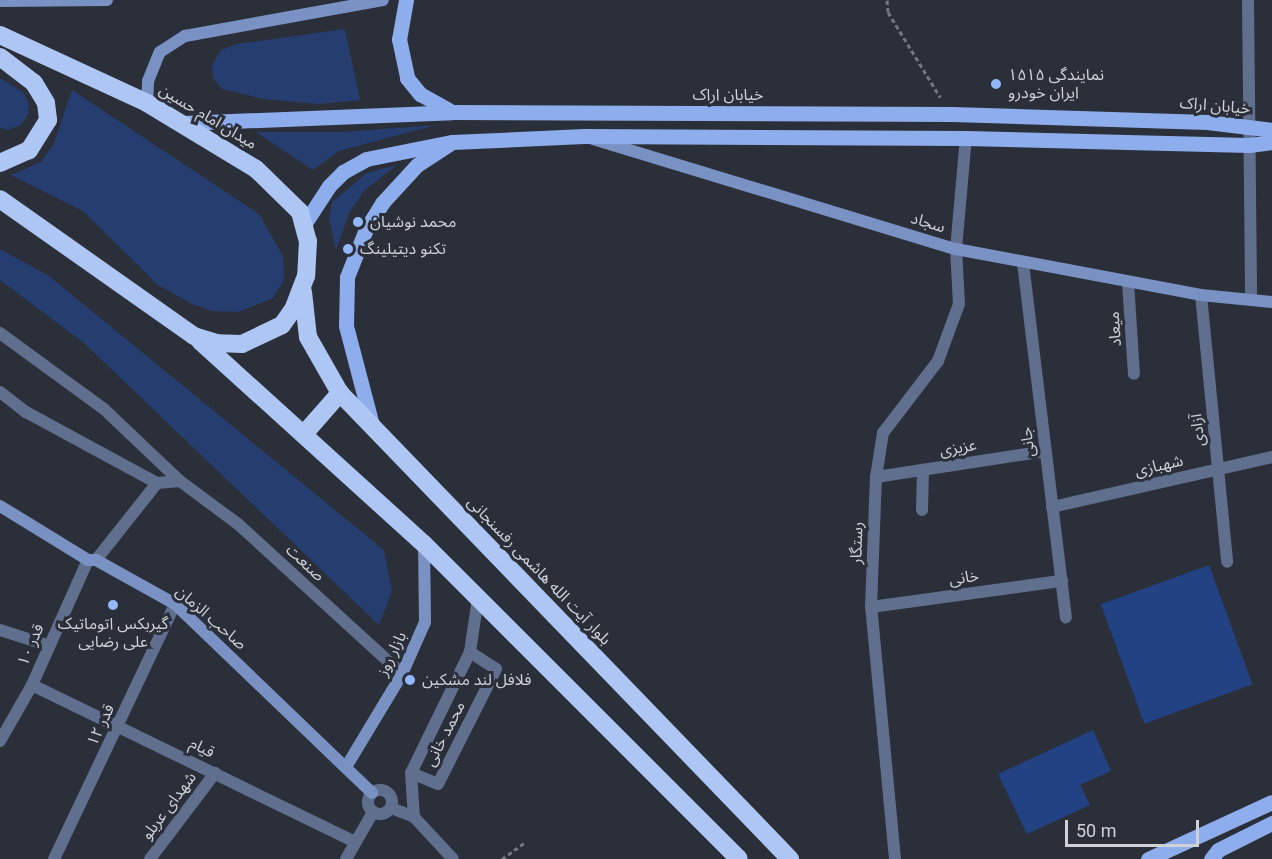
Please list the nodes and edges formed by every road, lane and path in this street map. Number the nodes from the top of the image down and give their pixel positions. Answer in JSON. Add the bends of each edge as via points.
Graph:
{"nodes":[{"id":1,"x":107,"y":0,"type":"edge"},
{"id":2,"x":382,"y":0,"type":"edge"},
{"id":3,"x":406,"y":0,"type":"edge"},
{"id":4,"x":887,"y":0,"type":"edge"},
{"id":5,"x":1248,"y":0,"type":"edge"},
{"id":6,"x":0,"y":1,"type":"edge"},
{"id":7,"x":0,"y":35,"type":"edge"},
{"id":8,"x":0,"y":57,"type":"edge"},
{"id":9,"x":147,"y":103,"type":"junction"},
{"id":10,"x":452,"y":112,"type":"junction"},
{"id":11,"x":952,"y":114,"type":"junction"},
{"id":12,"x":183,"y":123,"type":"junction"},
{"id":13,"x":1248,"y":126,"type":"junction"},
{"id":14,"x":1272,"y":130,"type":"edge"},
{"id":15,"x":584,"y":136,"type":"junction"},
{"id":16,"x":966,"y":138,"type":"junction"},
{"id":17,"x":452,"y":142,"type":"junction"},
{"id":18,"x":1272,"y":142,"type":"edge"},
{"id":19,"x":1249,"y":145,"type":"junction"},
{"id":20,"x":0,"y":163,"type":"edge"},
{"id":21,"x":0,"y":200,"type":"edge"},
{"id":22,"x":0,"y":207,"type":"edge"},
{"id":23,"x":26,"y":218,"type":"junction"},
{"id":24,"x":305,"y":223,"type":"junction"},
{"id":25,"x":956,"y":249,"type":"junction"},
{"id":26,"x":1023,"y":263,"type":"junction"},
{"id":27,"x":1128,"y":282,"type":"junction"},
{"id":28,"x":303,"y":287,"type":"junction"},
{"id":29,"x":1201,"y":295,"type":"junction"},
{"id":30,"x":1251,"y":300,"type":"junction"},
{"id":31,"x":1272,"y":302,"type":"edge"},
{"id":32,"x":0,"y":333,"type":"edge"},
{"id":33,"x":194,"y":336,"type":"junction"},
{"id":34,"x":1134,"y":374,"type":"dead end"},
{"id":35,"x":0,"y":392,"type":"edge"},
{"id":36,"x":340,"y":393,"type":"junction"},
{"id":37,"x":372,"y":425,"type":"junction"},
{"id":38,"x":304,"y":434,"type":"junction"},
{"id":39,"x":1045,"y":451,"type":"junction"},
{"id":40,"x":1272,"y":457,"type":"edge"},
{"id":41,"x":1218,"y":469,"type":"junction"},
{"id":42,"x":923,"y":470,"type":"junction"},
{"id":43,"x":876,"y":477,"type":"junction"},
{"id":44,"x":180,"y":481,"type":"junction"},
{"id":45,"x":157,"y":483,"type":"junction"},
{"id":46,"x":0,"y":506,"type":"edge"},
{"id":47,"x":1052,"y":507,"type":"junction"},
{"id":48,"x":922,"y":510,"type":"dead end"},
{"id":49,"x":424,"y":544,"type":"junction"},
{"id":50,"x":92,"y":560,"type":"junction"},
{"id":51,"x":1227,"y":562,"type":"dead end"},
{"id":52,"x":1062,"y":582,"type":"junction"},
{"id":53,"x":478,"y":598,"type":"junction"},
{"id":54,"x":175,"y":604,"type":"junction"},
{"id":55,"x":871,"y":607,"type":"junction"},
{"id":56,"x":1066,"y":617,"type":"dead end"},
{"id":57,"x":0,"y":630,"type":"edge"},
{"id":58,"x":47,"y":645,"type":"junction"},
{"id":59,"x":470,"y":652,"type":"junction"},
{"id":60,"x":402,"y":674,"type":"junction"},
{"id":61,"x":32,"y":685,"type":"junction"},
{"id":62,"x":120,"y":726,"type":"junction"},
{"id":63,"x":0,"y":741,"type":"edge"},
{"id":64,"x":346,"y":767,"type":"junction"},
{"id":65,"x":215,"y":773,"type":"junction"},
{"id":66,"x":411,"y":773,"type":"junction"},
{"id":67,"x":372,"y":793,"type":"junction"},
{"id":68,"x":1272,"y":802,"type":"edge"},
{"id":69,"x":392,"y":808,"type":"junction"},
{"id":70,"x":373,"y":812,"type":"junction"},
{"id":71,"x":414,"y":817,"type":"junction"},
{"id":72,"x":1272,"y":823,"type":"edge"},
{"id":73,"x":355,"y":842,"type":"junction"},
{"id":74,"x":525,"y":842,"type":"dead end"},
{"id":75,"x":1217,"y":856,"type":"edge"},
{"id":76,"x":792,"y":857,"type":"edge"},
{"id":77,"x":54,"y":859,"type":"edge"},
{"id":78,"x":150,"y":859,"type":"edge"},
{"id":79,"x":346,"y":859,"type":"edge"},
{"id":80,"x":453,"y":859,"type":"edge"},
{"id":81,"x":502,"y":859,"type":"edge"},
{"id":82,"x":739,"y":859,"type":"edge"},
{"id":83,"x":895,"y":859,"type":"edge"},
{"id":84,"x":1148,"y":859,"type":"edge"}],
"edges":[{"from":1,"to":6,"type":"street"},
{"from":2,"to":9,"type":"street","via":[[185,36],[160,52],[148,81]]},
{"from":3,"to":10,"type":"main road","via":[[399,39],[407,78],[420,94]]},
{"from":4,"to":11,"type":"path","via":[[888,12],[917,64]]},
{"from":5,"to":13,"type":"street"},
{"from":7,"to":9,"type":"highway","name":"میدان امام حسین"},
{"from":8,"to":20,"type":"highway","via":[[34,83],[46,104],[48,120],[29,150]]},
{"from":9,"to":12,"type":"highway","name":"میدان امام حسین"},
{"from":10,"to":11,"type":"main road","name":"خیابان اراک"},
{"from":10,"to":12,"type":"main road","name":"خیابان اراک"},
{"from":11,"to":13,"type":"main road","name":"خیابان اراک"},
{"from":12,"to":24,"type":"highway","name":"میدان امام حسین","via":[[256,169],[294,203]]},
{"from":13,"to":14,"type":"main road","name":"خیابان اراک"},
{"from":13,"to":19,"type":"street"},
{"from":15,"to":16,"type":"main road"},
{"from":15,"to":17,"type":"main road"},
{"from":15,"to":25,"type":"street","name":"سجاد"},
{"from":16,"to":19,"type":"main road"},
{"from":16,"to":25,"type":"street","name":"رستگار"},
{"from":17,"to":24,"type":"main road","via":[[366,159],[343,172],[329,186]]},
{"from":17,"to":37,"type":"main road","via":[[417,165],[382,203],[366,229],[347,277],[346,326]]},
{"from":18,"to":19,"type":"main road"},
{"from":19,"to":30,"type":"street"},
{"from":21,"to":23,"type":"highway","name":"میدان امام حسین"},
{"from":22,"to":23,"type":"street"},
{"from":23,"to":33,"type":"highway","name":"میدان امام حسین"},
{"from":24,"to":28,"type":"highway","name":"میدان امام حسین","via":[[308,263]]},
{"from":25,"to":26,"type":"street","name":"سجاد"},
{"from":25,"to":43,"type":"street","name":"رستگار","via":[[959,304],[938,361],[883,433]]},
{"from":26,"to":27,"type":"street","name":"سجاد"},
{"from":26,"to":39,"type":"street","name":"جانی"},
{"from":27,"to":29,"type":"street","name":"سجاد"},
{"from":27,"to":34,"type":"street","name":"میعاد"},
{"from":28,"to":33,"type":"highway","name":"میدان امام حسین","via":[[289,317],[266,335],[230,344]]},
{"from":28,"to":36,"type":"highway","name":"بلوار آیت الله هاشمی رفسنجانی","via":[[308,337]]},
{"from":29,"to":30,"type":"street","name":"سجاد"},
{"from":29,"to":41,"type":"street","name":"آزادی"},
{"from":30,"to":31,"type":"street","name":"سجاد"},
{"from":32,"to":44,"type":"street","name":"صنعت","via":[[104,409]]},
{"from":33,"to":38,"type":"highway"},
{"from":35,"to":45,"type":"street","via":[[26,412]]},
{"from":36,"to":37,"type":"highway","name":"بلوار آیت الله هاشمی رفسنجانی"},
{"from":36,"to":38,"type":"highway"},
{"from":37,"to":76,"type":"highway","name":"بلوار آیت الله هاشمی رفسنجانی"},
{"from":38,"to":49,"type":"highway"},
{"from":39,"to":42,"type":"street","name":"عزیزی"},
{"from":39,"to":47,"type":"street","name":"جانی"},
{"from":40,"to":41,"type":"street","name":"شهبازی"},
{"from":41,"to":47,"type":"street","name":"شهبازی"},
{"from":41,"to":51,"type":"street","name":"آزادی"},
{"from":42,"to":43,"type":"street","name":"عزیزی"},
{"from":42,"to":48,"type":"street"},
{"from":43,"to":55,"type":"street","name":"رستگار"},
{"from":44,"to":45,"type":"street"},
{"from":44,"to":60,"type":"street","name":"صنعت","via":[[238,524]]},
{"from":45,"to":50,"type":"street","name":"قدر ۱۰"},
{"from":46,"to":50,"type":"street","name":"صاحب الزمان"},
{"from":47,"to":52,"type":"street","name":"جانی"},
{"from":49,"to":53,"type":"highway"},
{"from":49,"to":60,"type":"street","name":"بازار روز","via":[[425,622]]},
{"from":50,"to":54,"type":"street","name":"صاحب الزمان"},
{"from":50,"to":58,"type":"street","name":"قدر ۱۰"},
{"from":52,"to":55,"type":"street","name":"خانی"},
{"from":52,"to":56,"type":"street","name":"جانی"},
{"from":53,"to":59,"type":"street","name":"محمد خانی"},
{"from":53,"to":82,"type":"highway"},
{"from":54,"to":62,"type":"street","name":"قدر ۱۲"},
{"from":54,"to":64,"type":"street","name":"صاحب الزمان"},
{"from":55,"to":83,"type":"street","name":"رستگار"},
{"from":57,"to":58,"type":"street"},
{"from":58,"to":61,"type":"street","name":"قدر ۱۰"},
{"from":59,"to":66,"type":"street","name":"محمد خانی"},
{"from":59,"to":66,"type":"street","name":"محمد خانی","via":[[496,669],[438,784]]},
{"from":60,"to":64,"type":"street","name":"بازار روز"},
{"from":61,"to":62,"type":"street","name":"قیام"},
{"from":61,"to":63,"type":"street","name":"قدر ۱۰"},
{"from":62,"to":65,"type":"street","name":"قیام"},
{"from":62,"to":77,"type":"street","name":"قدر ۱۲"},
{"from":64,"to":67,"type":"street","name":"صاحب الزمان"},
{"from":65,"to":73,"type":"street","name":"قیام"},
{"from":65,"to":78,"type":"street","name":"شهدای عربلو"},
{"from":66,"to":71,"type":"street","name":"محمد خانی"},
{"from":67,"to":69,"type":"street","via":[[384,791]]},
{"from":67,"to":70,"type":"street","via":[[369,806]]},
{"from":68,"to":84,"type":"main road"},
{"from":69,"to":70,"type":"street","via":[[381,814]]},
{"from":69,"to":71,"type":"street"},
{"from":70,"to":73,"type":"street"},
{"from":71,"to":80,"type":"street"},
{"from":72,"to":75,"type":"main road"},
{"from":73,"to":79,"type":"street"},
{"from":74,"to":81,"type":"path"}]}
